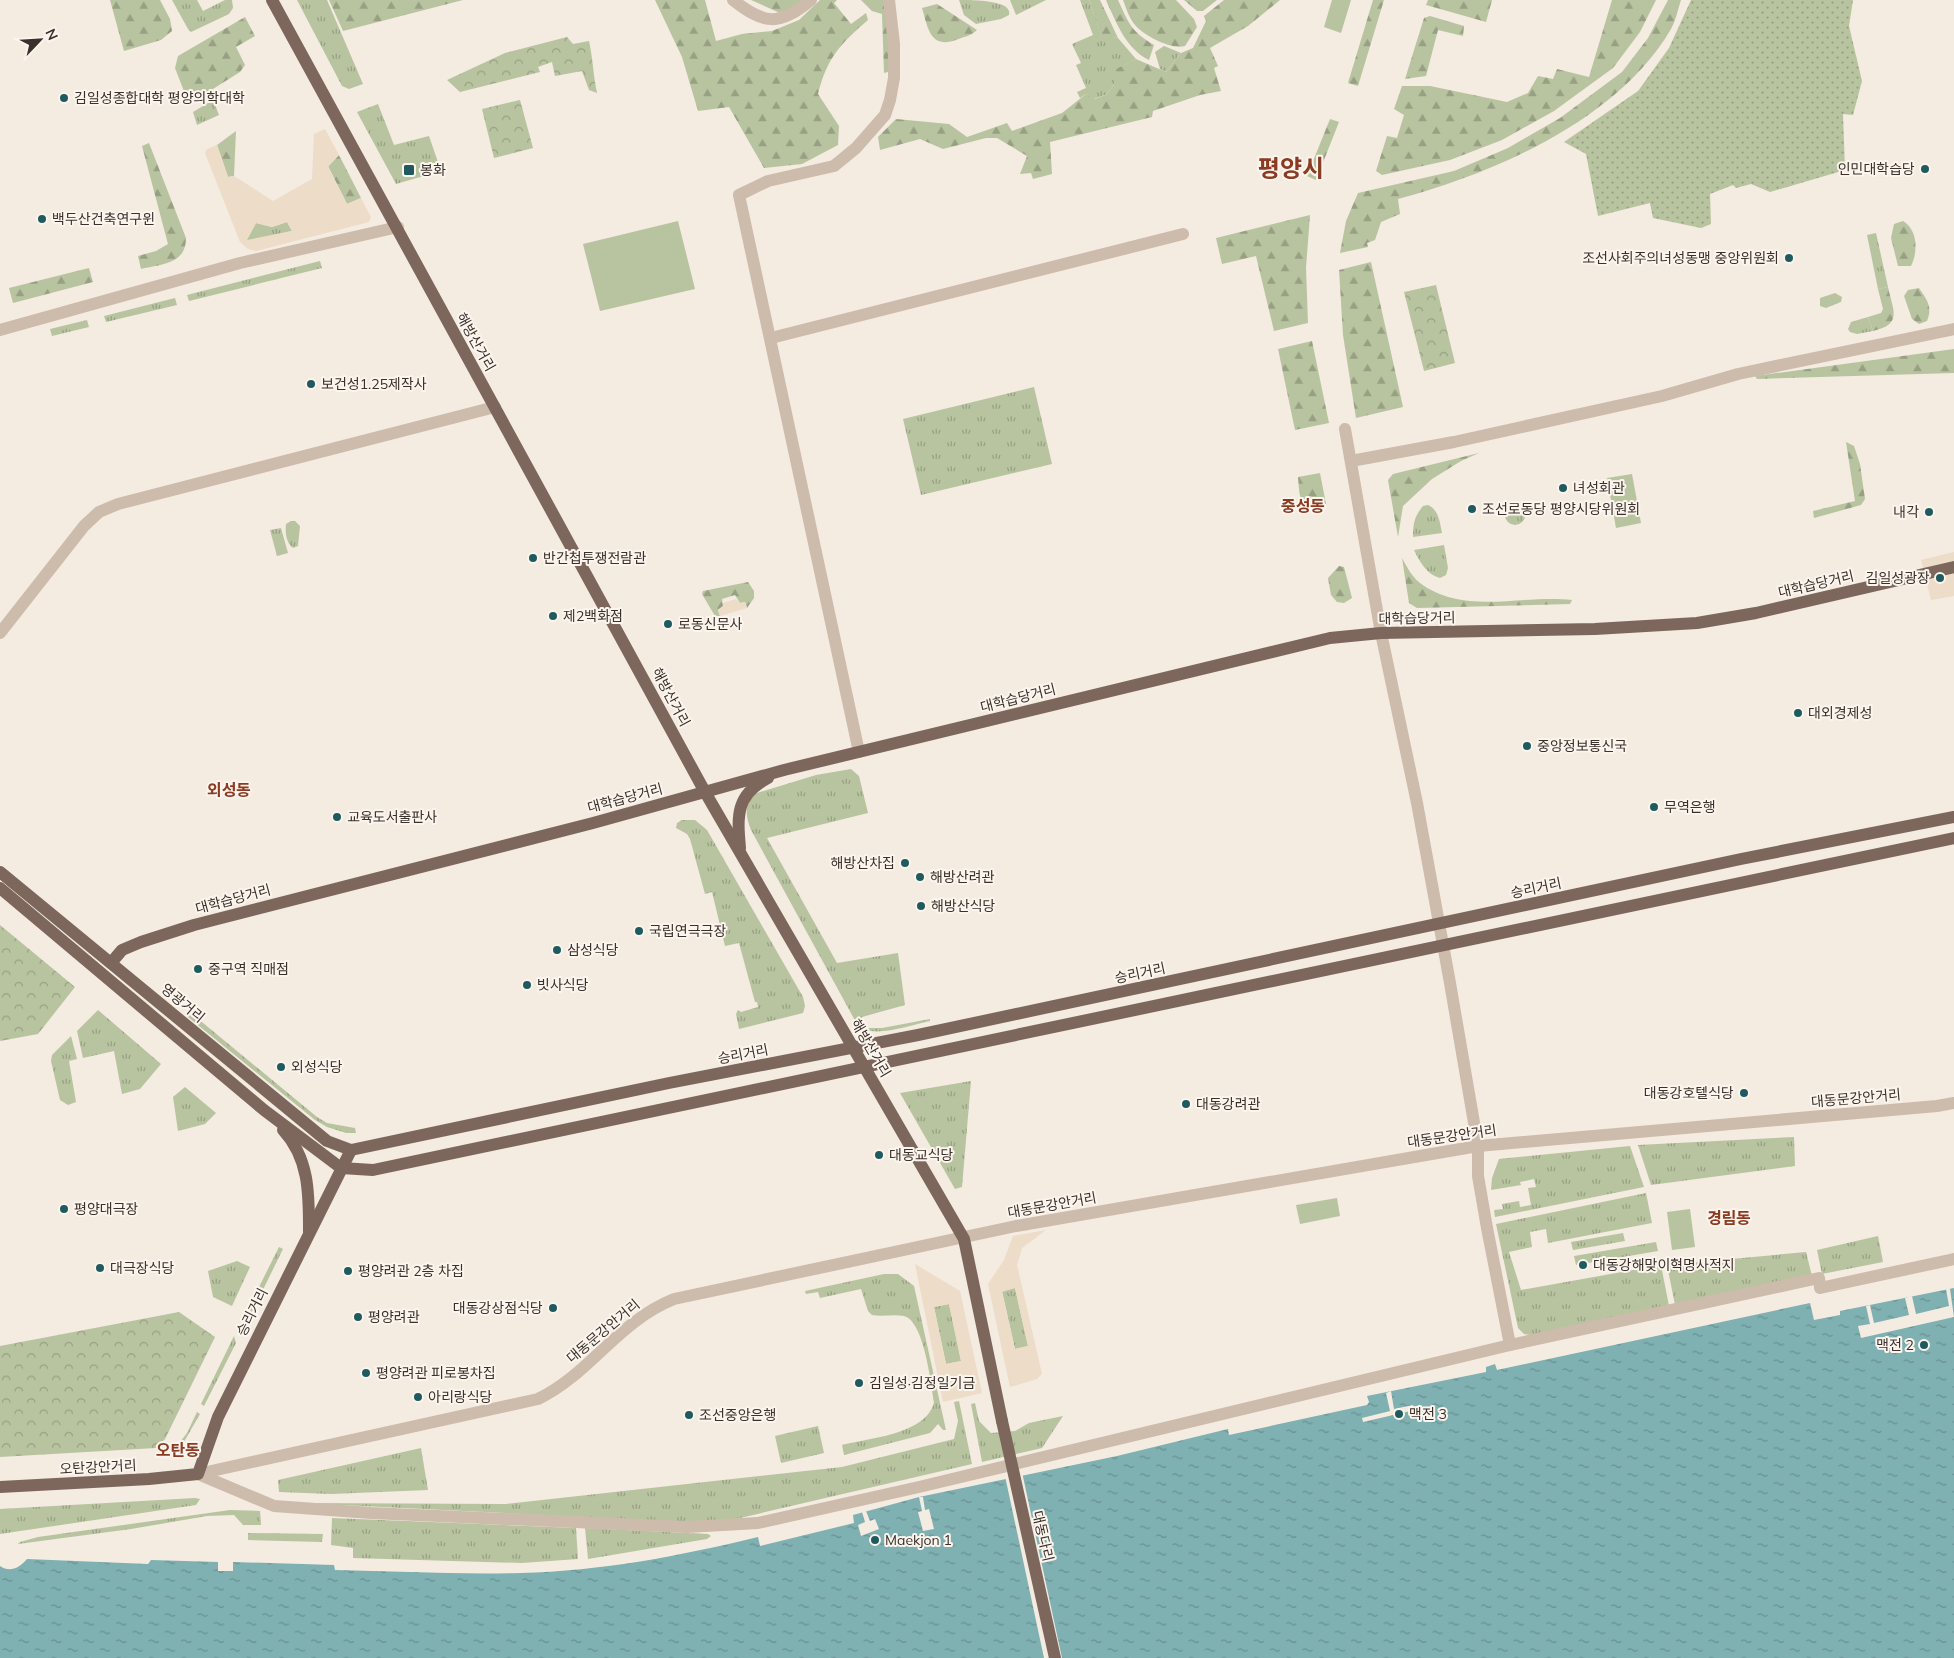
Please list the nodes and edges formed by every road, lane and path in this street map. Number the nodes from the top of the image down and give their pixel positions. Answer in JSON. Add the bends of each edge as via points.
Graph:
{"nodes":[{"id":1,"x":272,"y":0,"type":"edge"},
{"id":2,"x":733,"y":0,"type":"edge"},
{"id":3,"x":811,"y":0,"type":"edge"},
{"id":4,"x":889,"y":0,"type":"edge"},
{"id":5,"x":398,"y":228,"type":"junction"},
{"id":6,"x":1184,"y":234,"type":"dead end"},
{"id":7,"x":1954,"y":329,"type":"edge"},
{"id":8,"x":0,"y":330,"type":"edge"},
{"id":9,"x":770,"y":338,"type":"junction"},
{"id":10,"x":495,"y":408,"type":"junction"},
{"id":11,"x":1345,"y":429,"type":"dead end"},
{"id":12,"x":1351,"y":461,"type":"junction"},
{"id":13,"x":1954,"y":567,"type":"edge"},
{"id":14,"x":0,"y":633,"type":"edge"},
{"id":15,"x":1381,"y":633,"type":"junction"},
{"id":16,"x":859,"y":752,"type":"junction"},
{"id":17,"x":784,"y":770,"type":"junction"},
{"id":18,"x":705,"y":792,"type":"junction"},
{"id":19,"x":1954,"y":817,"type":"edge"},
{"id":20,"x":1954,"y":838,"type":"edge"},
{"id":21,"x":741,"y":853,"type":"junction"},
{"id":22,"x":0,"y":872,"type":"edge"},
{"id":23,"x":0,"y":888,"type":"edge"},
{"id":24,"x":1439,"y":925,"type":"junction"},
{"id":25,"x":1443,"y":946,"type":"junction"},
{"id":26,"x":111,"y":963,"type":"junction"},
{"id":27,"x":853,"y":1048,"type":"junction"},
{"id":28,"x":864,"y":1067,"type":"junction"},
{"id":29,"x":1954,"y":1103,"type":"edge"},
{"id":30,"x":264,"y":1110,"type":"junction"},
{"id":31,"x":1478,"y":1146,"type":"junction"},
{"id":32,"x":351,"y":1150,"type":"junction"},
{"id":33,"x":341,"y":1168,"type":"junction"},
{"id":34,"x":308,"y":1238,"type":"junction"},
{"id":35,"x":964,"y":1239,"type":"junction"},
{"id":36,"x":1954,"y":1259,"type":"edge"},
{"id":37,"x":1510,"y":1345,"type":"junction"},
{"id":38,"x":1002,"y":1421,"type":"joint"},
{"id":39,"x":198,"y":1474,"type":"junction"},
{"id":40,"x":0,"y":1487,"type":"edge"},
{"id":41,"x":1054,"y":1658,"type":"edge"}],
"edges":[{"from":1,"to":5,"type":"main road","name":"해방산거리"},
{"from":2,"to":3,"type":"street","via":[[761,18],[774,20],[792,14]]},
{"from":4,"to":9,"type":"street","via":[[894,78],[885,114],[850,154],[834,166],[768,181],[739,196]]},
{"from":5,"to":8,"type":"street","via":[[240,264]]},
{"from":5,"to":10,"type":"main road","name":"해방산거리"},
{"from":6,"to":9,"type":"street"},
{"from":7,"to":12,"type":"street","via":[[1738,374],[1662,396],[1473,438]]},
{"from":9,"to":16,"type":"street"},
{"from":10,"to":14,"type":"street","via":[[118,504],[99,512],[84,526]]},
{"from":10,"to":18,"type":"main road","name":"해방산거리"},
{"from":11,"to":12,"type":"street"},
{"from":12,"to":15,"type":"street"},
{"from":13,"to":15,"type":"main road","name":"대학습당거리","via":[[1756,613],[1697,623]]},
{"from":15,"to":16,"type":"main road","name":"대학습당거리","via":[[1330,638]]},
{"from":15,"to":24,"type":"street"},
{"from":16,"to":17,"type":"main road","name":"대학습당거리"},
{"from":17,"to":18,"type":"main road","name":"대학습당거리"},
{"from":17,"to":21,"type":"main road","via":[[744,796],[737,820]]},
{"from":18,"to":21,"type":"main road","name":"해방산거리"},
{"from":18,"to":26,"type":"main road","name":"대학습당거리","via":[[194,925],[128,947]]},
{"from":19,"to":24,"type":"main road","name":"승리거리","via":[[1732,861]]},
{"from":20,"to":25,"type":"main road"},
{"from":21,"to":27,"type":"main road","name":"해방산거리"},
{"from":22,"to":26,"type":"main road","name":"영광거리"},
{"from":23,"to":30,"type":"main road","name":"영광거리"},
{"from":24,"to":25,"type":"street"},
{"from":24,"to":27,"type":"main road","name":"승리거리"},
{"from":25,"to":28,"type":"main road"},
{"from":25,"to":31,"type":"street"},
{"from":26,"to":32,"type":"main road","name":"영광거리","via":[[327,1142]]},
{"from":27,"to":28,"type":"main road","name":"해방산거리"},
{"from":27,"to":32,"type":"main road","name":"승리거리"},
{"from":28,"to":33,"type":"main road","via":[[401,1165],[373,1170]]},
{"from":28,"to":35,"type":"main road","name":"해방산거리"},
{"from":29,"to":31,"type":"street","name":"대동문강안거리"},
{"from":30,"to":33,"type":"main road","name":"영광거리"},
{"from":30,"to":34,"type":"main road","via":[[289,1136],[306,1170]]},
{"from":31,"to":35,"type":"street","name":"대동문강안거리","via":[[1016,1226]]},
{"from":31,"to":37,"type":"street","via":[[1478,1176]]},
{"from":32,"to":33,"type":"main road","name":"승리거리"},
{"from":33,"to":34,"type":"main road","name":"승리거리"},
{"from":34,"to":39,"type":"main road","name":"승리거리","via":[[218,1417]]},
{"from":35,"to":38,"type":"main road","name":"해방산거리"},
{"from":35,"to":39,"type":"street","name":"대동문강안거리","via":[[674,1299],[635,1320],[559,1388],[538,1399]]},
{"from":36,"to":37,"type":"street","via":[[1820,1288],[1819,1278]]},
{"from":37,"to":39,"type":"street","via":[[758,1523],[687,1527],[274,1506]]},
{"from":38,"to":41,"type":"main road","name":"대동다리","bridge":true},
{"from":39,"to":40,"type":"main road","name":"오탄강안거리","via":[[148,1480]]}]}
